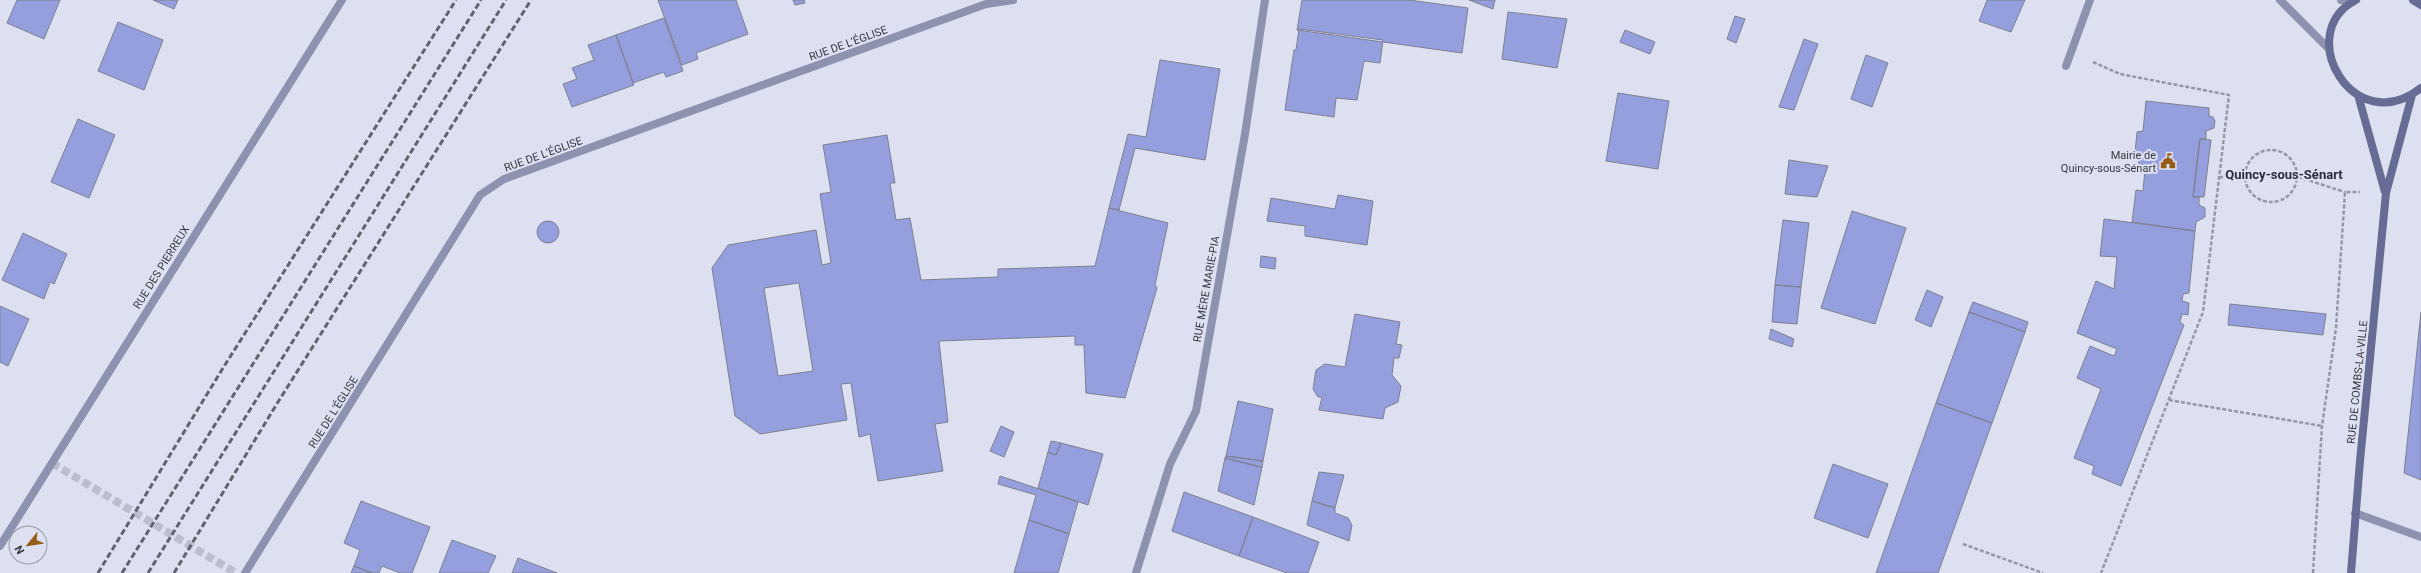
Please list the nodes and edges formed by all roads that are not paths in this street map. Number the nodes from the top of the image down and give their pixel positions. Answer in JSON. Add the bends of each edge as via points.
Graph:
{"nodes":[{"id":1,"x":342,"y":0,"type":"edge"},
{"id":2,"x":1013,"y":0,"type":"edge"},
{"id":3,"x":1265,"y":0,"type":"edge"},
{"id":4,"x":2090,"y":0,"type":"edge"},
{"id":5,"x":2280,"y":0,"type":"edge"},
{"id":6,"x":2341,"y":0,"type":"edge"},
{"id":7,"x":2413,"y":0,"type":"edge"},
{"id":8,"x":2354,"y":1,"type":"edge"},
{"id":9,"x":2421,"y":5,"type":"edge"},
{"id":10,"x":2329,"y":49,"type":"junction"},
{"id":11,"x":2066,"y":66,"type":"dead end"},
{"id":12,"x":2421,"y":88,"type":"edge"},
{"id":13,"x":2358,"y":95,"type":"junction"},
{"id":14,"x":2412,"y":95,"type":"junction"},
{"id":15,"x":2386,"y":193,"type":"junction"},
{"id":16,"x":2355,"y":513,"type":"junction"},
{"id":17,"x":2421,"y":537,"type":"edge"},
{"id":18,"x":0,"y":546,"type":"edge"},
{"id":19,"x":245,"y":573,"type":"edge"},
{"id":20,"x":1136,"y":573,"type":"edge"},
{"id":21,"x":2352,"y":573,"type":"edge"}],
"edges":[{"from":1,"to":18,"type":"street","name":"RUE DES PIERREUX"},
{"from":2,"to":19,"type":"street","name":"RUE DE L'ÉGLISE","via":[[986,4],[504,179],[480,195]]},
{"from":3,"to":20,"type":"street","name":"RUE MÈRE MARIE-PIA","via":[[1245,134],[1196,411],[1170,464]]},
{"from":4,"to":11,"type":"street"},
{"from":5,"to":10,"type":"street"},
{"from":6,"to":8,"type":"street"},
{"from":7,"to":9,"type":"main road"},
{"from":8,"to":10,"type":"main road","via":[[2339,15],[2331,31]]},
{"from":10,"to":13,"type":"main road","via":[[2333,68],[2343,83]]},
{"from":12,"to":14,"type":"main road"},
{"from":13,"to":14,"type":"main road","via":[[2375,101],[2394,102]]},
{"from":13,"to":15,"type":"main road","name":"RUE DE COMBS-LA-VILLE"},
{"from":14,"to":15,"type":"main road","name":"RUE DE COMBS-LA-VILLE"},
{"from":15,"to":16,"type":"main road","name":"RUE DE COMBS-LA-VILLE"},
{"from":16,"to":17,"type":"street"},
{"from":16,"to":21,"type":"main road","name":"RUE DE COMBS-LA-VILLE"}]}
